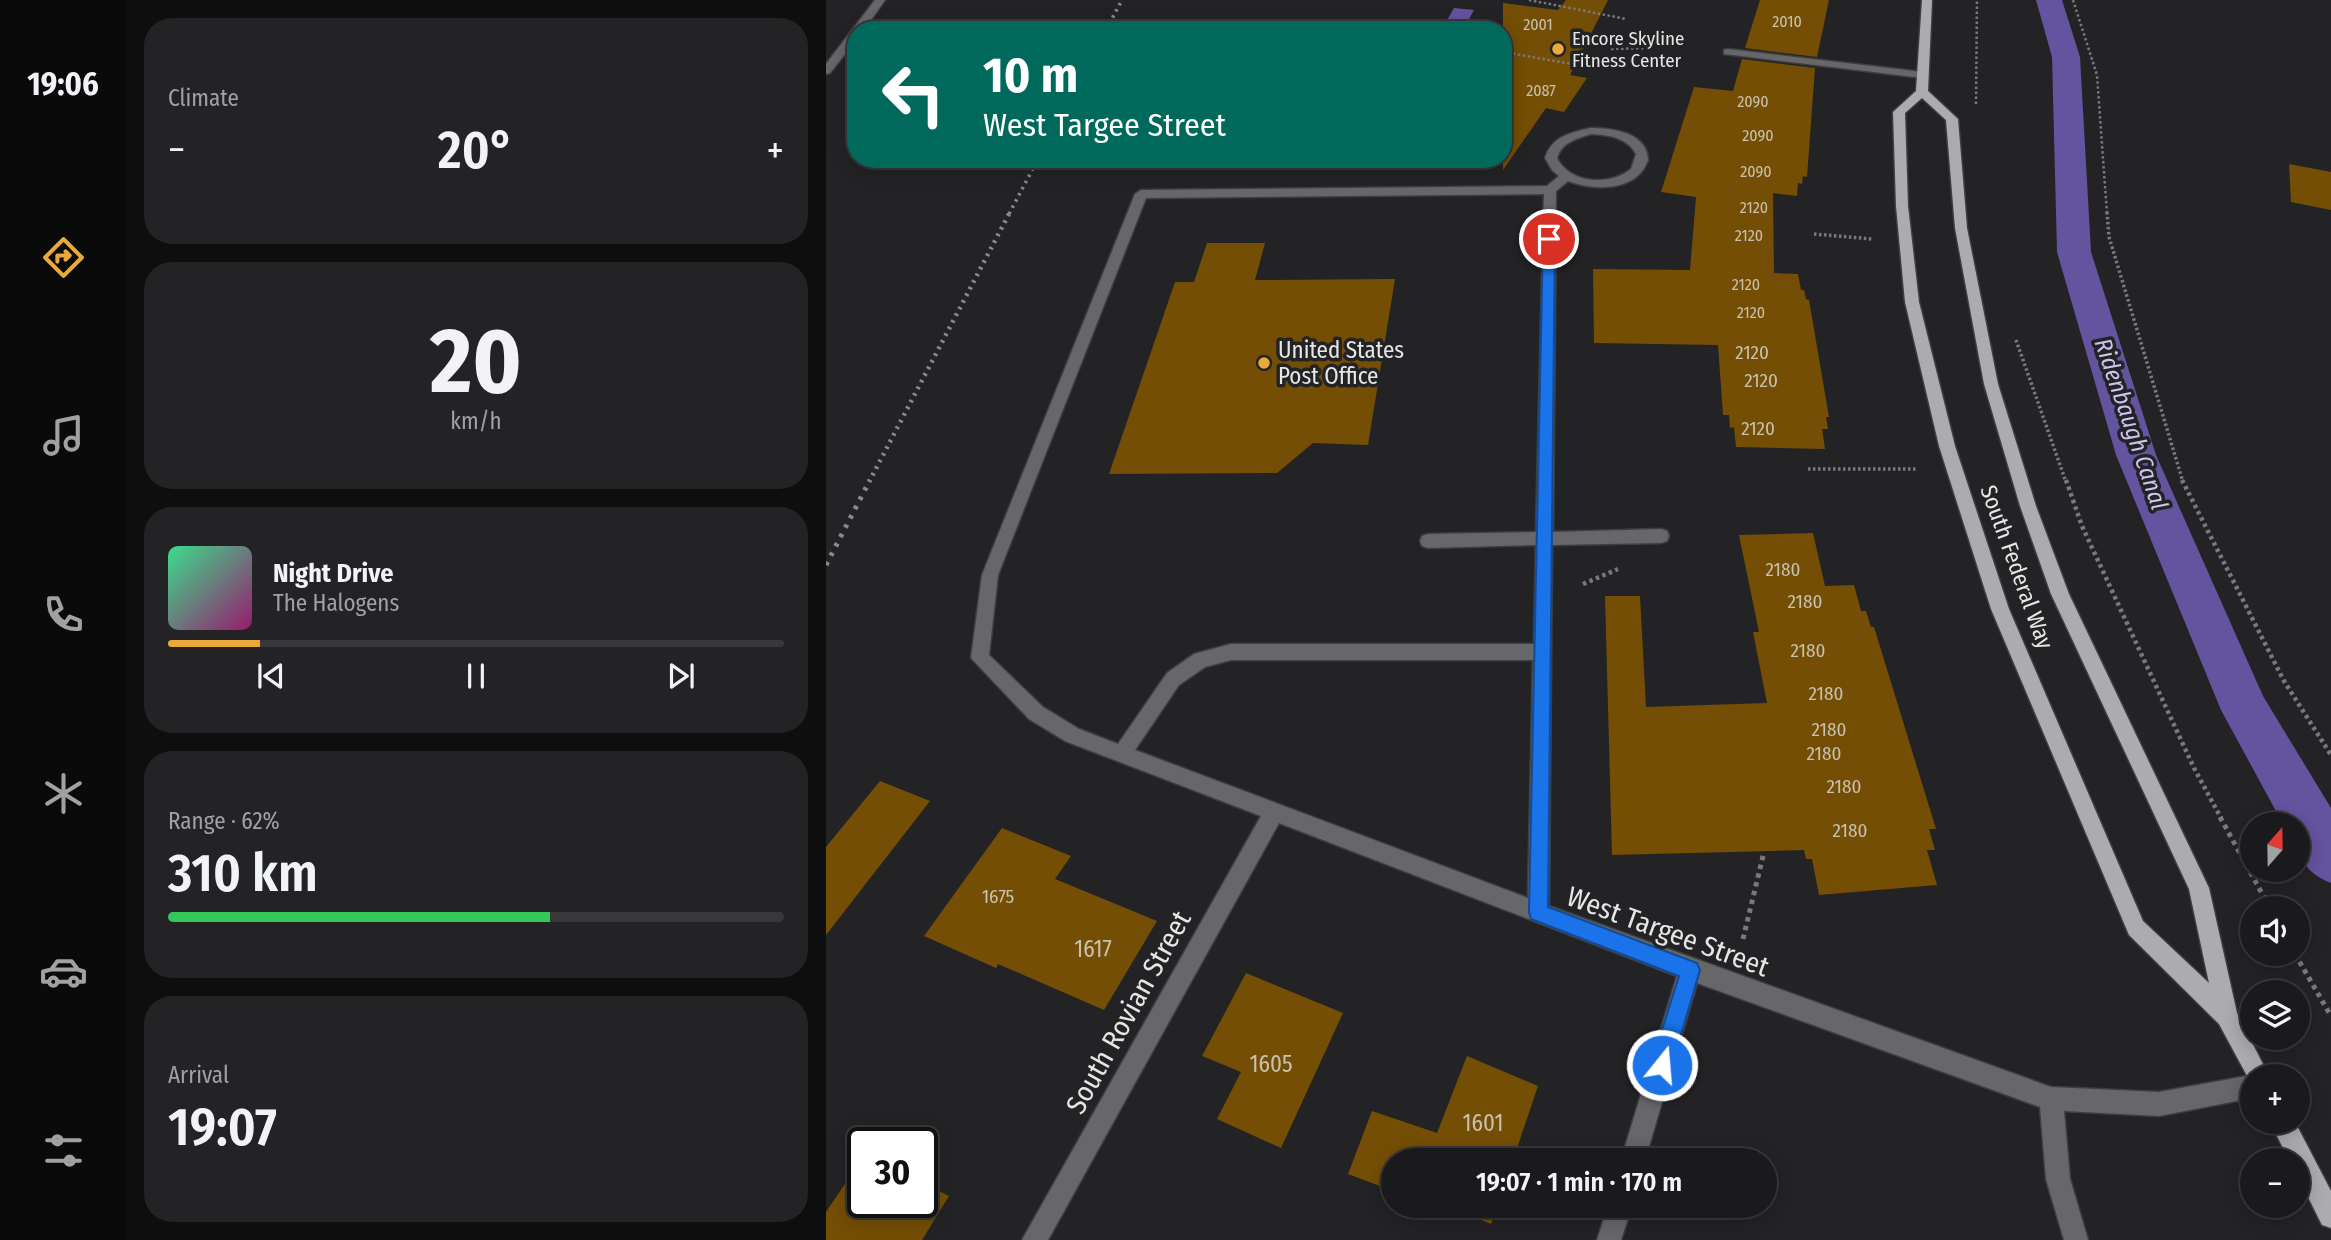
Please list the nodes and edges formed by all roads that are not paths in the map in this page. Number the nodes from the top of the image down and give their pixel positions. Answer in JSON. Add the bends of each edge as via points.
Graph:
{"nodes":[{"id":1,"x":880,"y":0,"type":"edge"},
{"id":2,"x":1927,"y":0,"type":"edge"},
{"id":3,"x":865,"y":21,"type":"edge"},
{"id":4,"x":847,"y":45,"type":"edge"},
{"id":5,"x":1728,"y":52,"type":"dead end"},
{"id":6,"x":826,"y":71,"type":"edge"},
{"id":7,"x":1923,"y":84,"type":"junction"},
{"id":8,"x":1566,"y":177,"type":"junction"},
{"id":9,"x":1550,"y":190,"type":"junction"},
{"id":10,"x":1661,"y":537,"type":"dead end"},
{"id":11,"x":1545,"y":539,"type":"junction"},
{"id":12,"x":1428,"y":541,"type":"dead end"},
{"id":13,"x":1542,"y":652,"type":"junction"},
{"id":14,"x":1121,"y":755,"type":"junction"},
{"id":15,"x":1274,"y":813,"type":"junction"},
{"id":16,"x":1538,"y":912,"type":"junction"},
{"id":17,"x":1690,"y":970,"type":"junction"},
{"id":18,"x":2227,"y":1016,"type":"junction"},
{"id":19,"x":2252,"y":1064,"type":"edge"},
{"id":20,"x":2240,"y":1089,"type":"edge"},
{"id":21,"x":2051,"y":1099,"type":"junction"},
{"id":22,"x":2288,"y":1134,"type":"edge"},
{"id":23,"x":1637,"y":1148,"type":"edge"},
{"id":24,"x":2331,"y":1216,"type":"edge"},
{"id":25,"x":1615,"y":1218,"type":"edge"},
{"id":26,"x":1034,"y":1240,"type":"edge"},
{"id":27,"x":1609,"y":1240,"type":"edge"},
{"id":28,"x":2076,"y":1240,"type":"edge"}],
"edges":[{"from":1,"to":3,"type":"street"},
{"from":2,"to":7,"type":"main road"},
{"from":4,"to":6,"type":"street"},
{"from":5,"to":7,"type":"street"},
{"from":7,"to":18,"type":"main road","name":"South Federal Way","via":[[1952,119],[1961,228],[1991,384],[2028,506],[2060,594],[2199,888]]},
{"from":7,"to":18,"type":"main road","name":"South Federal Way","via":[[1899,112],[1912,302],[1947,446],[2000,609],[2136,928]]},
{"from":8,"to":8,"type":"street","via":[[1611,183],[1637,172],[1643,155],[1639,146],[1618,134],[1577,133],[1556,144],[1551,152],[1556,170]]},
{"from":8,"to":9,"type":"street"},
{"from":9,"to":11,"type":"street"},
{"from":9,"to":14,"type":"street","name":"West Targee Street","via":[[1141,194],[990,575],[980,658],[1036,713],[1072,735]]},
{"from":10,"to":11,"type":"street"},
{"from":11,"to":12,"type":"street"},
{"from":11,"to":13,"type":"street"},
{"from":13,"to":14,"type":"street","via":[[1231,652],[1200,660],[1172,679]]},
{"from":13,"to":16,"type":"street"},
{"from":14,"to":15,"type":"street","name":"West Targee Street"},
{"from":15,"to":16,"type":"street","name":"West Targee Street"},
{"from":15,"to":26,"type":"street","name":"South Rovian Street"},
{"from":16,"to":17,"type":"street","name":"West Targee Street"},
{"from":17,"to":21,"type":"street","name":"West Targee Street"},
{"from":17,"to":23,"type":"street"},
{"from":18,"to":19,"type":"main road","name":"South Federal Way"},
{"from":20,"to":21,"type":"street","name":"West Targee Street","via":[[2159,1104]]},
{"from":21,"to":28,"type":"street","via":[[2058,1179]]},
{"from":22,"to":24,"type":"main road"},
{"from":25,"to":27,"type":"street"}]}
